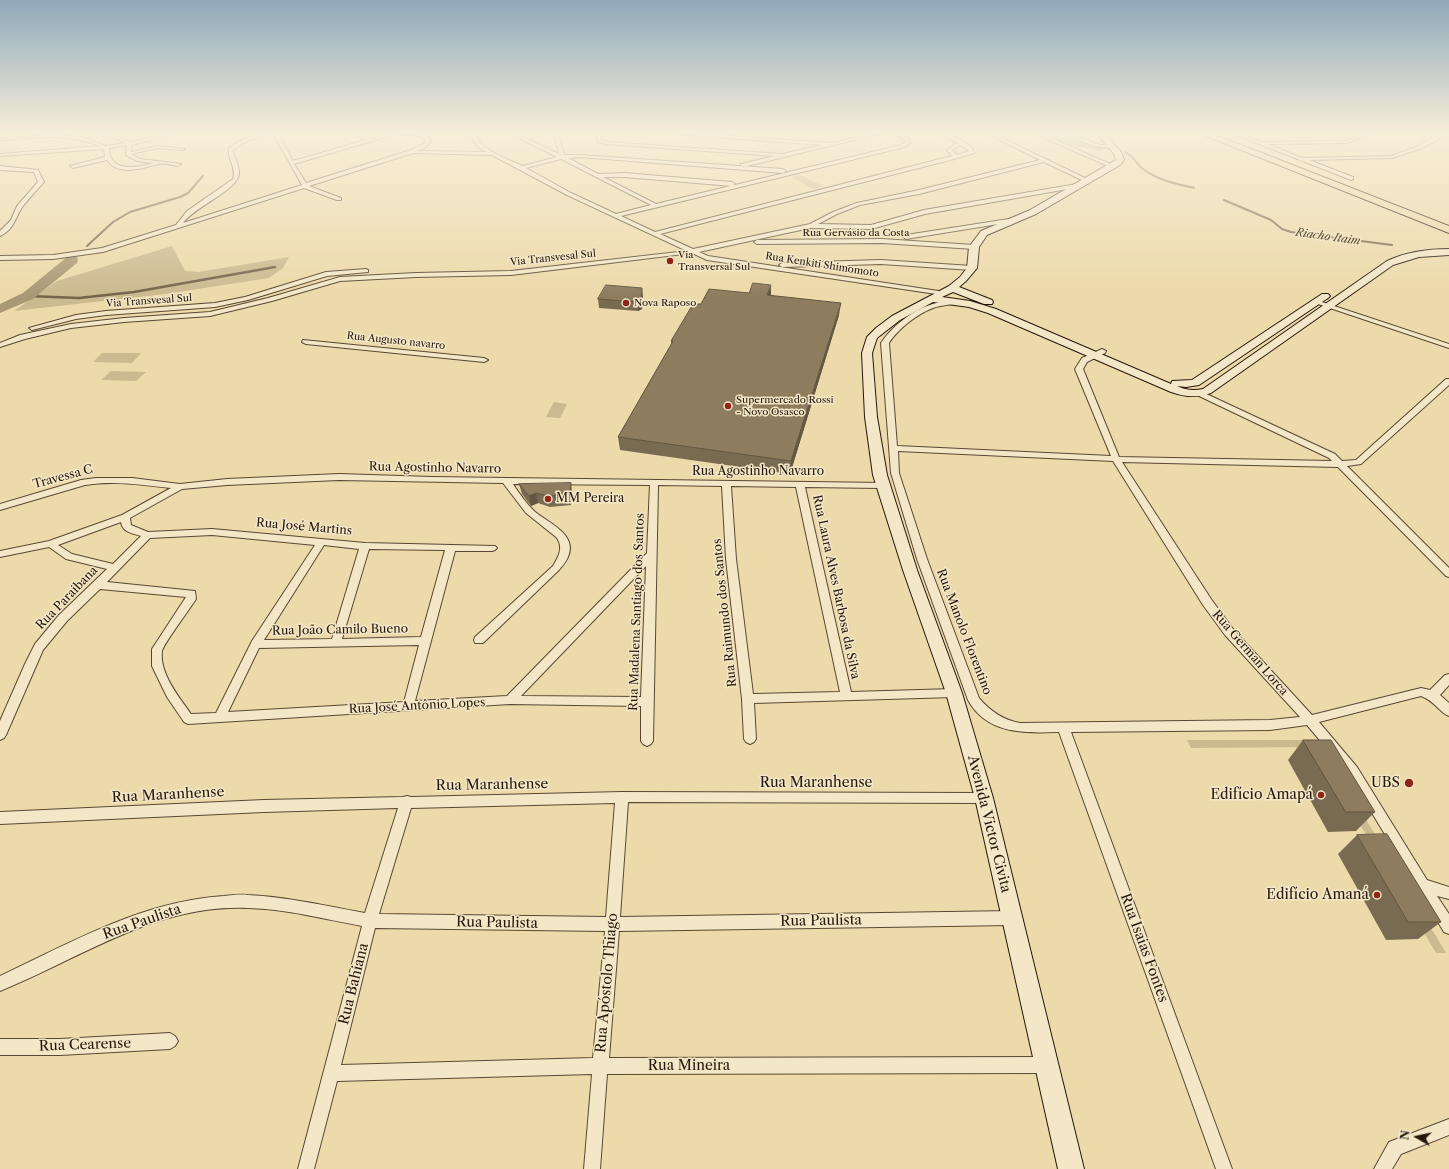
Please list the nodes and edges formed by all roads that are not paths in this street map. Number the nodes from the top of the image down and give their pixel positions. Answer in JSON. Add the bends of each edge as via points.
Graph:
{"nodes":[{"id":1,"x":1077,"y":186,"type":"edge"},
{"id":2,"x":38,"y":187,"type":"edge"},
{"id":3,"x":228,"y":187,"type":"edge"},
{"id":4,"x":303,"y":187,"type":"edge"},
{"id":5,"x":306,"y":187,"type":"edge"},
{"id":6,"x":554,"y":187,"type":"edge"},
{"id":7,"x":618,"y":187,"type":"edge"},
{"id":8,"x":731,"y":187,"type":"edge"},
{"id":9,"x":841,"y":187,"type":"edge"},
{"id":10,"x":940,"y":187,"type":"edge"},
{"id":11,"x":1074,"y":187,"type":"edge"},
{"id":12,"x":1339,"y":187,"type":"edge"},
{"id":13,"x":1351,"y":187,"type":"edge"},
{"id":14,"x":1050,"y":191,"type":"junction"},
{"id":15,"x":1069,"y":192,"type":"junction"},
{"id":16,"x":339,"y":199,"type":"dead end"},
{"id":17,"x":656,"y":206,"type":"junction"},
{"id":18,"x":614,"y":216,"type":"junction"},
{"id":19,"x":1015,"y":220,"type":"junction"},
{"id":20,"x":1449,"y":224,"type":"edge"},
{"id":21,"x":178,"y":226,"type":"junction"},
{"id":22,"x":810,"y":226,"type":"junction"},
{"id":23,"x":975,"y":226,"type":"junction"},
{"id":24,"x":986,"y":232,"type":"junction"},
{"id":25,"x":1449,"y":232,"type":"edge"},
{"id":26,"x":0,"y":234,"type":"edge"},
{"id":27,"x":656,"y":234,"type":"junction"},
{"id":28,"x":916,"y":236,"type":"junction"},
{"id":29,"x":882,"y":241,"type":"junction"},
{"id":30,"x":737,"y":242,"type":"junction"},
{"id":31,"x":922,"y":243,"type":"junction"},
{"id":32,"x":974,"y":247,"type":"junction"},
{"id":33,"x":1447,"y":250,"type":"edge"},
{"id":34,"x":692,"y":252,"type":"junction"},
{"id":35,"x":0,"y":258,"type":"edge"},
{"id":36,"x":754,"y":265,"type":"junction"},
{"id":37,"x":972,"y":268,"type":"junction"},
{"id":38,"x":1362,"y":271,"type":"junction"},
{"id":39,"x":326,"y":274,"type":"junction"},
{"id":40,"x":416,"y":275,"type":"junction"},
{"id":41,"x":1372,"y":275,"type":"junction"},
{"id":42,"x":329,"y":282,"type":"junction"},
{"id":43,"x":299,"y":283,"type":"junction"},
{"id":44,"x":900,"y":288,"type":"junction"},
{"id":45,"x":948,"y":290,"type":"junction"},
{"id":46,"x":296,"y":292,"type":"junction"},
{"id":47,"x":972,"y":295,"type":"junction"},
{"id":48,"x":929,"y":299,"type":"junction"},
{"id":49,"x":1317,"y":302,"type":"junction"},
{"id":50,"x":959,"y":303,"type":"junction"},
{"id":51,"x":1329,"y":306,"type":"junction"},
{"id":52,"x":48,"y":323,"type":"junction"},
{"id":53,"x":1286,"y":323,"type":"junction"},
{"id":54,"x":1299,"y":328,"type":"junction"},
{"id":55,"x":44,"y":332,"type":"junction"},
{"id":56,"x":0,"y":339,"type":"edge"},
{"id":57,"x":306,"y":342,"type":"dead end"},
{"id":58,"x":0,"y":345,"type":"edge"},
{"id":59,"x":1449,"y":346,"type":"edge"},
{"id":60,"x":1097,"y":353,"type":"junction"},
{"id":61,"x":484,"y":360,"type":"dead end"},
{"id":62,"x":1449,"y":381,"type":"edge"},
{"id":63,"x":1200,"y":393,"type":"junction"},
{"id":64,"x":892,"y":448,"type":"junction"},
{"id":65,"x":1116,"y":459,"type":"junction"},
{"id":66,"x":1339,"y":464,"type":"junction"},
{"id":67,"x":506,"y":482,"type":"junction"},
{"id":68,"x":654,"y":483,"type":"junction"},
{"id":69,"x":726,"y":484,"type":"junction"},
{"id":70,"x":800,"y":484,"type":"junction"},
{"id":71,"x":882,"y":485,"type":"junction"},
{"id":72,"x":180,"y":487,"type":"junction"},
{"id":73,"x":0,"y":508,"type":"edge"},
{"id":74,"x":125,"y":517,"type":"junction"},
{"id":75,"x":147,"y":535,"type":"junction"},
{"id":76,"x":321,"y":543,"type":"junction"},
{"id":77,"x":51,"y":544,"type":"junction"},
{"id":78,"x":365,"y":546,"type":"junction"},
{"id":79,"x":450,"y":548,"type":"junction"},
{"id":80,"x":492,"y":548,"type":"dead end"},
{"id":81,"x":0,"y":554,"type":"edge"},
{"id":82,"x":652,"y":555,"type":"junction"},
{"id":83,"x":115,"y":568,"type":"junction"},
{"id":84,"x":1449,"y":574,"type":"edge"},
{"id":85,"x":98,"y":585,"type":"junction"},
{"id":86,"x":479,"y":640,"type":"dead end"},
{"id":87,"x":425,"y":641,"type":"junction"},
{"id":88,"x":336,"y":642,"type":"junction"},
{"id":89,"x":256,"y":644,"type":"junction"},
{"id":90,"x":1449,"y":678,"type":"edge"},
{"id":91,"x":954,"y":693,"type":"junction"},
{"id":92,"x":846,"y":695,"type":"junction"},
{"id":93,"x":1433,"y":696,"type":"junction"},
{"id":94,"x":748,"y":699,"type":"junction"},
{"id":95,"x":510,"y":700,"type":"junction"},
{"id":96,"x":646,"y":702,"type":"junction"},
{"id":97,"x":408,"y":707,"type":"junction"},
{"id":98,"x":1449,"y":710,"type":"edge"},
{"id":99,"x":220,"y":717,"type":"junction"},
{"id":100,"x":1310,"y":720,"type":"junction"},
{"id":101,"x":1063,"y":727,"type":"junction"},
{"id":102,"x":0,"y":735,"type":"edge"},
{"id":103,"x":750,"y":739,"type":"dead end"},
{"id":104,"x":647,"y":741,"type":"dead end"},
{"id":105,"x":622,"y":797,"type":"junction"},
{"id":106,"x":984,"y":798,"type":"junction"},
{"id":107,"x":407,"y":802,"type":"junction"},
{"id":108,"x":0,"y":818,"type":"edge"},
{"id":109,"x":1424,"y":885,"type":"junction"},
{"id":110,"x":1449,"y":893,"type":"edge"},
{"id":111,"x":1013,"y":918,"type":"junction"},
{"id":112,"x":370,"y":921,"type":"junction"},
{"id":113,"x":614,"y":924,"type":"junction"},
{"id":114,"x":1449,"y":926,"type":"edge"},
{"id":115,"x":0,"y":984,"type":"edge"},
{"id":116,"x":170,"y":1041,"type":"dead end"},
{"id":117,"x":0,"y":1047,"type":"edge"},
{"id":118,"x":1046,"y":1065,"type":"junction"},
{"id":119,"x":600,"y":1066,"type":"junction"},
{"id":120,"x":331,"y":1073,"type":"junction"},
{"id":121,"x":1449,"y":1127,"type":"edge"},
{"id":122,"x":306,"y":1169,"type":"edge"},
{"id":123,"x":592,"y":1169,"type":"edge"},
{"id":124,"x":1071,"y":1169,"type":"edge"},
{"id":125,"x":1224,"y":1169,"type":"edge"},
{"id":126,"x":1382,"y":1169,"type":"edge"}],
"edges":[{"from":1,"to":15,"type":"street"},
{"from":2,"to":26,"type":"street","via":[[24,200],[14,220]]},
{"from":3,"to":21,"type":"street","via":[[192,211]]},
{"from":4,"to":21,"type":"street"},
{"from":5,"to":16,"type":"street"},
{"from":6,"to":18,"type":"street","name":"Rua Kenkiti Shimomoto"},
{"from":7,"to":17,"type":"street"},
{"from":8,"to":17,"type":"street"},
{"from":9,"to":27,"type":"street"},
{"from":10,"to":22,"type":"street","via":[[859,204]]},
{"from":11,"to":14,"type":"street"},
{"from":12,"to":25,"type":"highway"},
{"from":13,"to":20,"type":"highway"},
{"from":14,"to":15,"type":"street"},
{"from":14,"to":22,"type":"street","via":[[924,212],[871,227]]},
{"from":15,"to":19,"type":"street"},
{"from":17,"to":18,"type":"street"},
{"from":18,"to":27,"type":"street","name":"Rua Kenkiti Shimomoto"},
{"from":19,"to":23,"type":"street"},
{"from":19,"to":24,"type":"street"},
{"from":21,"to":35,"type":"street","via":[[103,250],[73,256]]},
{"from":22,"to":30,"type":"street"},
{"from":23,"to":24,"type":"street"},
{"from":23,"to":28,"type":"street"},
{"from":24,"to":32,"type":"street","via":[[980,236]]},
{"from":27,"to":34,"type":"street","name":"Rua Kenkiti Shimomoto"},
{"from":28,"to":29,"type":"street"},
{"from":28,"to":31,"type":"street"},
{"from":29,"to":30,"type":"street","name":"Rua Gervásio da Costa"},
{"from":29,"to":31,"type":"street","name":"Rua Gervásio da Costa"},
{"from":30,"to":34,"type":"street","name":"Via Transvesal Sul"},
{"from":31,"to":32,"type":"street","name":"Rua Gervásio da Costa"},
{"from":32,"to":37,"type":"street"},
{"from":33,"to":38,"type":"street","via":[[1432,247],[1388,256]]},
{"from":33,"to":41,"type":"street","via":[[1397,260]]},
{"from":34,"to":36,"type":"street","name":"Rua Kenkiti Shimomoto","via":[[713,260]]},
{"from":34,"to":40,"type":"street","name":"Via Transvesal Sul","via":[[532,272]]},
{"from":36,"to":37,"type":"street","via":[[881,262]]},
{"from":36,"to":44,"type":"street","name":"Rua Kenkiti Shimomoto"},
{"from":37,"to":45,"type":"street","name":"Avenida Victor Civita","via":[[963,279]]},
{"from":38,"to":41,"type":"street"},
{"from":38,"to":49,"type":"street"},
{"from":39,"to":40,"type":"street","name":"Via Transvesal Sul","via":[[354,271]]},
{"from":39,"to":42,"type":"street"},
{"from":39,"to":43,"type":"street","name":"Via Transvesal Sul"},
{"from":40,"to":42,"type":"street","name":"Via Transvesal Sul","via":[[349,278]]},
{"from":41,"to":51,"type":"street"},
{"from":42,"to":46,"type":"street","name":"Via Transvesal Sul"},
{"from":43,"to":46,"type":"street"},
{"from":43,"to":52,"type":"street","name":"Via Transvesal Sul","via":[[246,299],[215,305],[122,312]]},
{"from":44,"to":45,"type":"street","name":"Rua Kenkiti Shimomoto"},
{"from":44,"to":48,"type":"street","name":"Rua Kenkiti Shimomoto"},
{"from":45,"to":47,"type":"street"},
{"from":45,"to":48,"type":"street","name":"Avenida Victor Civita"},
{"from":46,"to":55,"type":"street","name":"Via Transvesal Sul","via":[[210,314],[113,321]]},
{"from":47,"to":50,"type":"street","via":[[971,300]]},
{"from":47,"to":60,"type":"street"},
{"from":48,"to":50,"type":"street"},
{"from":48,"to":71,"type":"street","name":"Avenida Victor Civita","via":[[896,318],[872,337],[869,344],[867,353],[871,417]]},
{"from":49,"to":51,"type":"street"},
{"from":49,"to":53,"type":"street"},
{"from":50,"to":60,"type":"street","via":[[992,311]]},
{"from":50,"to":64,"type":"street","name":"Rua Manolo Florentino","via":[[923,310],[886,339]]},
{"from":51,"to":54,"type":"street"},
{"from":51,"to":59,"type":"street"},
{"from":52,"to":55,"type":"street"},
{"from":52,"to":56,"type":"street","name":"Via Transvesal Sul"},
{"from":53,"to":54,"type":"street"},
{"from":53,"to":60,"type":"street","via":[[1195,383],[1189,384],[1176,383]]},
{"from":54,"to":63,"type":"street","via":[[1207,391]]},
{"from":55,"to":58,"type":"street","name":"Via Transvesal Sul"},
{"from":57,"to":61,"type":"street","name":"Rua Augusto navarro"},
{"from":60,"to":63,"type":"street","via":[[1175,390],[1190,394]]},
{"from":60,"to":65,"type":"street","name":"Rua German Lorca","via":[[1082,362],[1079,371]]},
{"from":62,"to":66,"type":"street","via":[[1358,462]]},
{"from":63,"to":66,"type":"street","via":[[1332,456]]},
{"from":64,"to":65,"type":"street"},
{"from":64,"to":101,"type":"street","name":"Rua Manolo Florentino","via":[[895,473],[922,559],[974,700],[991,717],[1008,726]]},
{"from":65,"to":66,"type":"street"},
{"from":65,"to":100,"type":"street","name":"Rua German Lorca","via":[[1217,617]]},
{"from":66,"to":84,"type":"street"},
{"from":67,"to":68,"type":"street","name":"Rua Agostinho Navarro"},
{"from":67,"to":72,"type":"street","name":"Rua Agostinho Navarro","via":[[339,477],[227,482]]},
{"from":67,"to":86,"type":"street","via":[[530,512],[561,535],[567,552],[556,568]]},
{"from":68,"to":69,"type":"street","name":"Rua Agostinho Navarro"},
{"from":68,"to":82,"type":"street","name":"Rua Madalena Santiago dos Santos"},
{"from":69,"to":70,"type":"street","name":"Rua Agostinho Navarro"},
{"from":69,"to":94,"type":"street","name":"Rua Raimundo dos Santos","via":[[733,586]]},
{"from":70,"to":71,"type":"street","name":"Rua Agostinho Navarro"},
{"from":70,"to":92,"type":"street","name":"Rua Laura Alves Barbosa da Silva"},
{"from":71,"to":91,"type":"street","name":"Avenida Victor Civita"},
{"from":72,"to":73,"type":"street","name":"Travessa C","via":[[123,479],[97,480]]},
{"from":72,"to":74,"type":"street","name":"Rua Agostinho Navarro"},
{"from":74,"to":75,"type":"street","name":"Rua José Martins","via":[[128,528]]},
{"from":74,"to":77,"type":"street","name":"Rua Agostinho Navarro"},
{"from":75,"to":76,"type":"street","name":"Rua José Martins","via":[[212,532]]},
{"from":75,"to":83,"type":"street","name":"Rua Paraibana"},
{"from":76,"to":78,"type":"street","name":"Rua José Martins"},
{"from":76,"to":89,"type":"street"},
{"from":77,"to":81,"type":"street","name":"Rua Agostinho Navarro"},
{"from":77,"to":83,"type":"street","name":"Rua Paraibana","via":[[70,557]]},
{"from":78,"to":79,"type":"street","name":"Rua José Martins"},
{"from":78,"to":88,"type":"street"},
{"from":79,"to":80,"type":"street","name":"Rua José Martins"},
{"from":79,"to":87,"type":"street"},
{"from":82,"to":95,"type":"street"},
{"from":82,"to":96,"type":"street","name":"Rua Madalena Santiago dos Santos"},
{"from":83,"to":85,"type":"street","name":"Rua Paraibana"},
{"from":85,"to":99,"type":"street","name":"Rua José Antônio Lopes","via":[[192,594],[157,649],[157,666],[171,694],[188,719]]},
{"from":85,"to":102,"type":"street","name":"Rua Paraibana","via":[[39,647]]},
{"from":87,"to":88,"type":"street","name":"Rua João Camilo Bueno"},
{"from":87,"to":97,"type":"street"},
{"from":88,"to":89,"type":"street","name":"Rua João Camilo Bueno"},
{"from":89,"to":99,"type":"street"},
{"from":90,"to":93,"type":"street"},
{"from":91,"to":92,"type":"street"},
{"from":91,"to":106,"type":"street","name":"Avenida Victor Civita"},
{"from":92,"to":94,"type":"street"},
{"from":93,"to":98,"type":"street"},
{"from":93,"to":100,"type":"street","name":"Rua Manolo Florentino","via":[[1421,692]]},
{"from":94,"to":103,"type":"street","name":"Rua Raimundo dos Santos"},
{"from":95,"to":96,"type":"street","name":"Rua José Antônio Lopes"},
{"from":95,"to":97,"type":"street","name":"Rua José Antônio Lopes"},
{"from":96,"to":104,"type":"street","name":"Rua Madalena Santiago dos Santos"},
{"from":97,"to":99,"type":"street","name":"Rua José Antônio Lopes"},
{"from":100,"to":101,"type":"street","name":"Rua Manolo Florentino","via":[[1270,725]]},
{"from":100,"to":109,"type":"street","name":"Rua German Lorca","via":[[1353,771]]},
{"from":101,"to":125,"type":"street","name":"Rua Isaias Fontes"},
{"from":105,"to":106,"type":"street","name":"Rua Maranhense"},
{"from":105,"to":107,"type":"street","name":"Rua Maranhense"},
{"from":105,"to":113,"type":"street","name":"Rua Apóstolo Thiago"},
{"from":106,"to":111,"type":"street","name":"Avenida Victor Civita"},
{"from":107,"to":108,"type":"street","name":"Rua Maranhense"},
{"from":107,"to":112,"type":"street","name":"Rua Bahiana"},
{"from":109,"to":110,"type":"street"},
{"from":109,"to":114,"type":"street","name":"Rua German Lorca"},
{"from":111,"to":113,"type":"street","name":"Rua Paulista"},
{"from":111,"to":118,"type":"street","name":"Avenida Victor Civita"},
{"from":112,"to":113,"type":"street","name":"Rua Paulista"},
{"from":112,"to":115,"type":"street","name":"Rua Paulista","via":[[286,905],[247,901],[199,904],[166,911],[120,927]]},
{"from":112,"to":120,"type":"street","name":"Rua Bahiana"},
{"from":113,"to":119,"type":"street","name":"Rua Apóstolo Thiago"},
{"from":116,"to":117,"type":"street","name":"Rua Cearense","via":[[60,1047]]},
{"from":118,"to":119,"type":"street","name":"Rua Mineira"},
{"from":118,"to":124,"type":"street","name":"Avenida Victor Civita"},
{"from":119,"to":120,"type":"street","name":"Rua Mineira"},
{"from":119,"to":123,"type":"street","name":"Rua Apóstolo Thiago"},
{"from":120,"to":122,"type":"street","name":"Rua Bahiana"},
{"from":121,"to":126,"type":"street","via":[[1395,1148]]}]}
